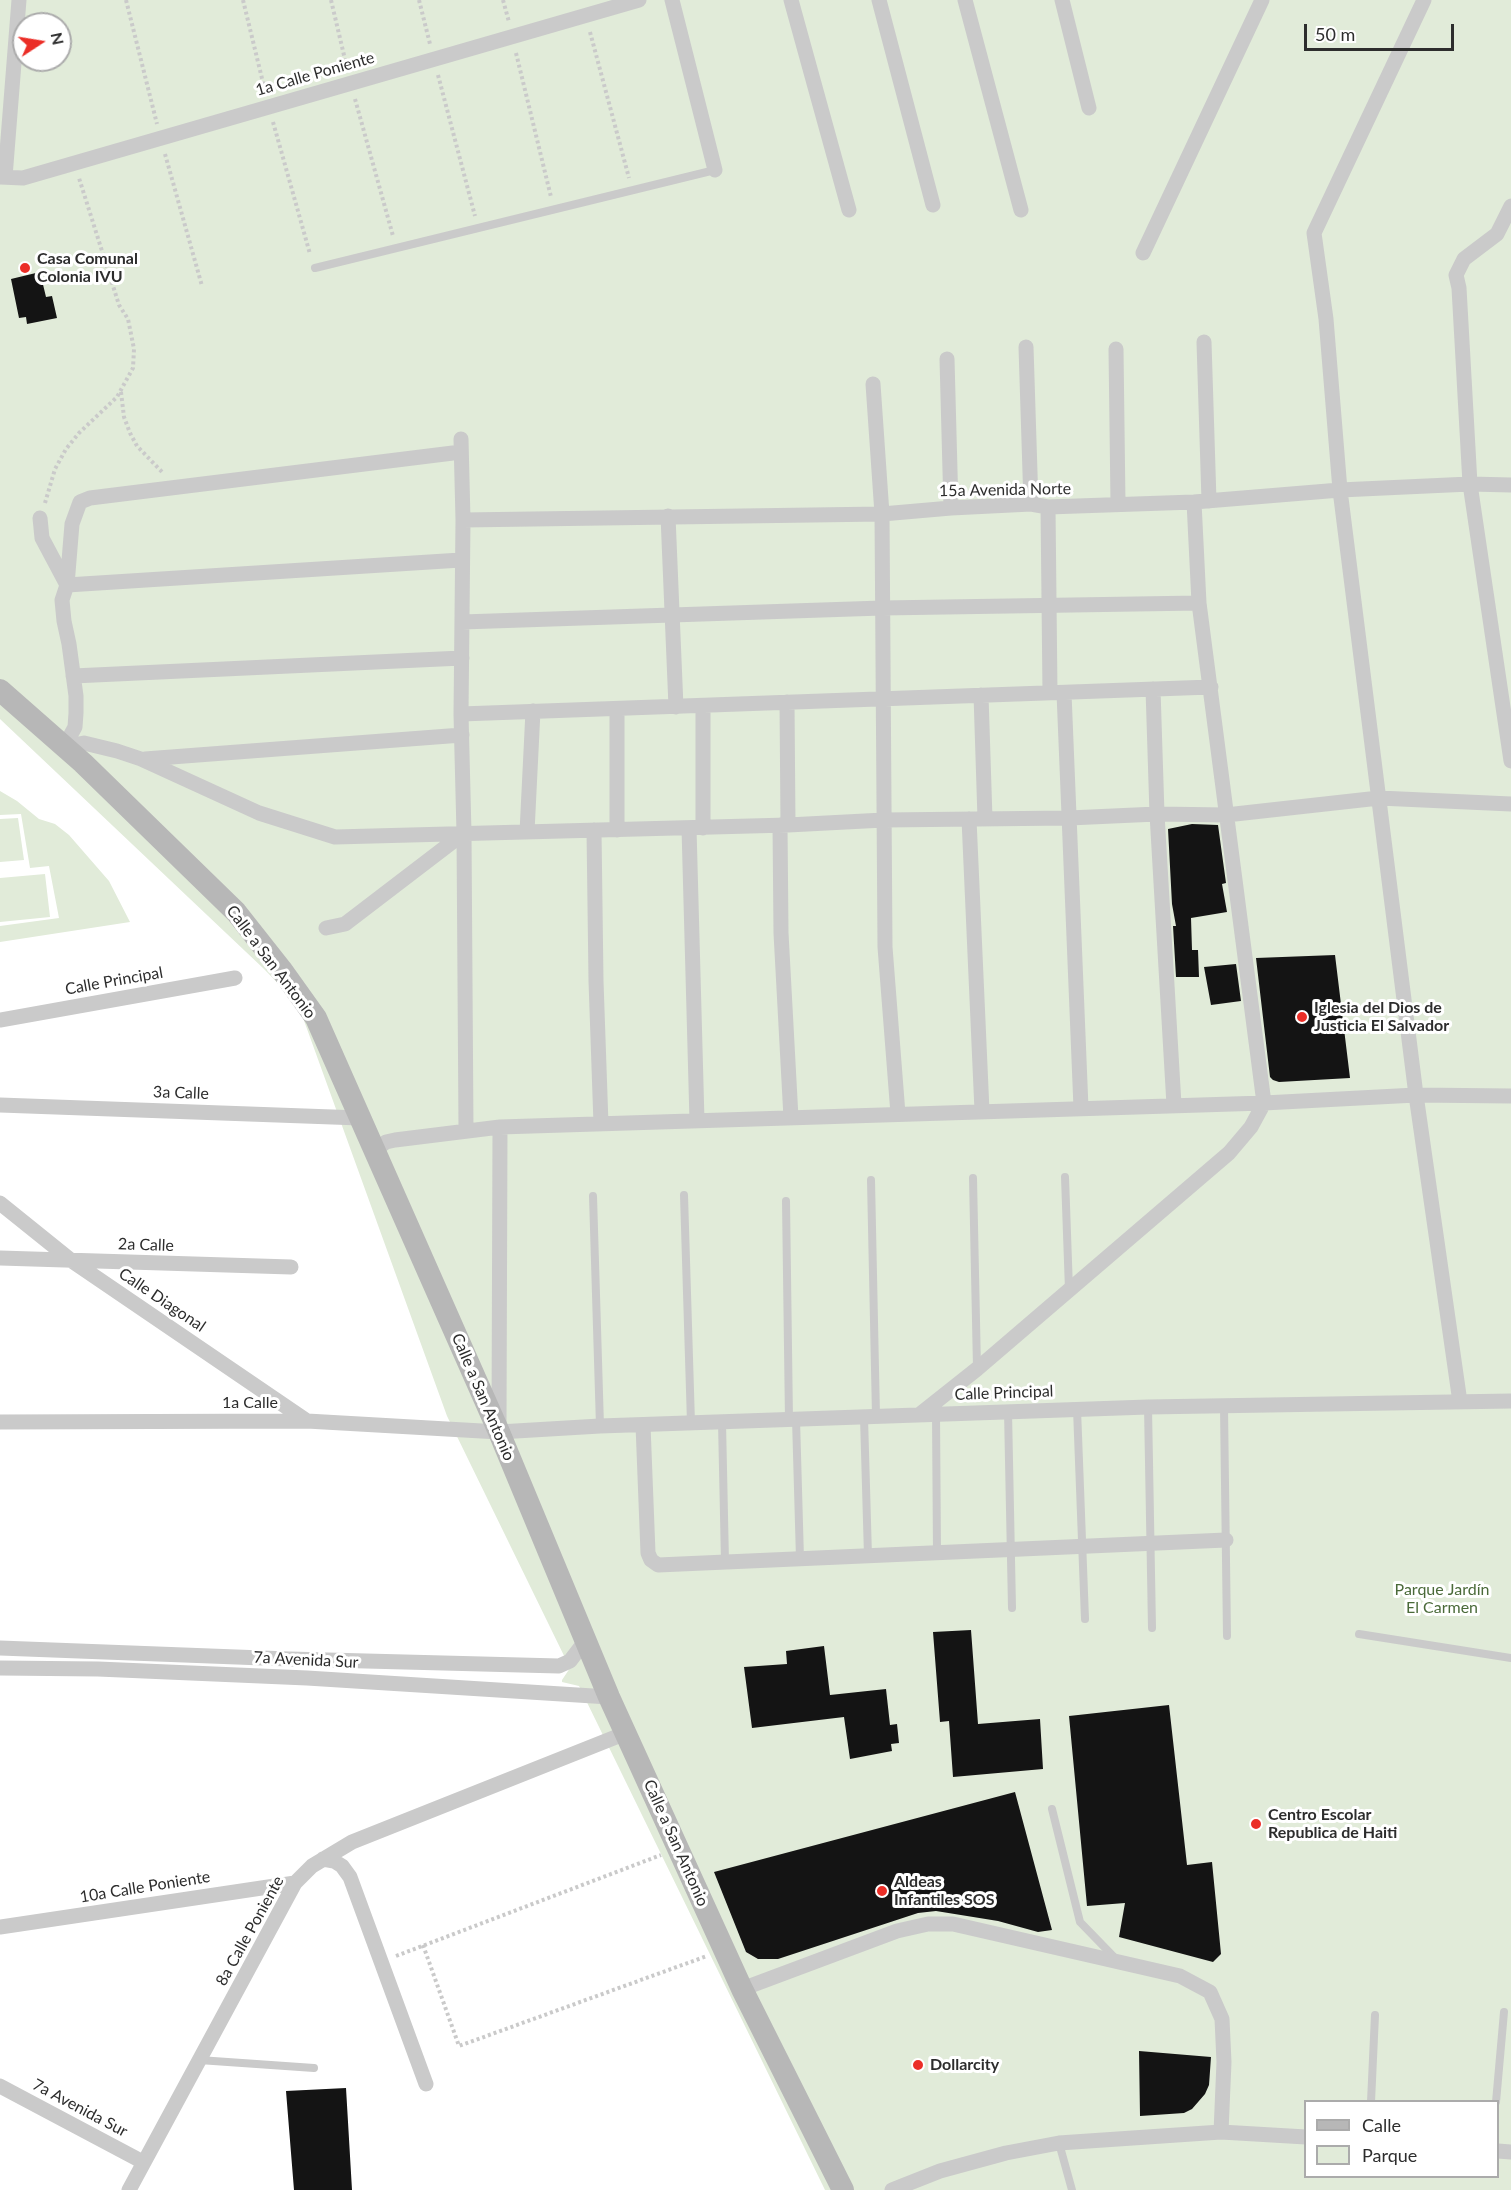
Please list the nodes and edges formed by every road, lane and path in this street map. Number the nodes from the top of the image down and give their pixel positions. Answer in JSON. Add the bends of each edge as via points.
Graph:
{"nodes":[{"id":1,"x":19,"y":0,"type":"edge"},
{"id":2,"x":243,"y":0,"type":"edge"},
{"id":3,"x":331,"y":0,"type":"edge"},
{"id":4,"x":419,"y":0,"type":"edge"},
{"id":5,"x":503,"y":0,"type":"edge"},
{"id":6,"x":639,"y":0,"type":"edge"},
{"id":7,"x":672,"y":0,"type":"edge"},
{"id":8,"x":791,"y":0,"type":"edge"},
{"id":9,"x":879,"y":0,"type":"edge"},
{"id":10,"x":965,"y":0,"type":"edge"},
{"id":11,"x":1062,"y":0,"type":"edge"},
{"id":12,"x":1262,"y":0,"type":"edge"},
{"id":13,"x":1424,"y":0,"type":"edge"},
{"id":14,"x":585,"y":16,"type":"junction"},
{"id":15,"x":512,"y":36,"type":"junction"},
{"id":16,"x":434,"y":58,"type":"junction"},
{"id":17,"x":350,"y":83,"type":"junction"},
{"id":18,"x":268,"y":106,"type":"junction"},
{"id":19,"x":1089,"y":108,"type":"dead end"},
{"id":20,"x":75,"y":163,"type":"junction"},
{"id":21,"x":715,"y":170,"type":"joint"},
{"id":22,"x":2,"y":177,"type":"edge"},
{"id":23,"x":633,"y":190,"type":"junction"},
{"id":24,"x":933,"y":206,"type":"dead end"},
{"id":25,"x":1511,"y":206,"type":"edge"},
{"id":26,"x":554,"y":210,"type":"junction"},
{"id":27,"x":849,"y":210,"type":"dead end"},
{"id":28,"x":1021,"y":210,"type":"dead end"},
{"id":29,"x":478,"y":228,"type":"junction"},
{"id":30,"x":396,"y":248,"type":"junction"},
{"id":31,"x":1143,"y":253,"type":"dead end"},
{"id":32,"x":310,"y":254,"type":"dead end"},
{"id":33,"x":315,"y":268,"type":"dead end"},
{"id":34,"x":1204,"y":342,"type":"dead end"},
{"id":35,"x":1026,"y":347,"type":"dead end"},
{"id":36,"x":1116,"y":349,"type":"dead end"},
{"id":37,"x":947,"y":358,"type":"dead end"},
{"id":38,"x":873,"y":384,"type":"dead end"},
{"id":39,"x":121,"y":391,"type":"junction"},
{"id":40,"x":1470,"y":484,"type":"junction"},
{"id":41,"x":1511,"y":485,"type":"edge"},
{"id":42,"x":178,"y":486,"type":"junction"},
{"id":43,"x":1340,"y":490,"type":"junction"},
{"id":44,"x":1202,"y":501,"type":"junction"},
{"id":45,"x":1031,"y":504,"type":"junction"},
{"id":46,"x":1118,"y":504,"type":"junction"},
{"id":47,"x":1048,"y":507,"type":"junction"},
{"id":48,"x":951,"y":508,"type":"junction"},
{"id":49,"x":882,"y":514,"type":"junction"},
{"id":50,"x":668,"y":516,"type":"junction"},
{"id":51,"x":40,"y":518,"type":"joint"},
{"id":52,"x":463,"y":520,"type":"junction"},
{"id":53,"x":461,"y":560,"type":"junction"},
{"id":54,"x":67,"y":585,"type":"junction"},
{"id":55,"x":1199,"y":603,"type":"junction"},
{"id":56,"x":1050,"y":606,"type":"junction"},
{"id":57,"x":882,"y":608,"type":"junction"},
{"id":58,"x":672,"y":613,"type":"junction"},
{"id":59,"x":462,"y":622,"type":"junction"},
{"id":60,"x":462,"y":658,"type":"junction"},
{"id":61,"x":73,"y":676,"type":"junction"},
{"id":62,"x":1211,"y":687,"type":"junction"},
{"id":63,"x":1153,"y":689,"type":"junction"},
{"id":64,"x":0,"y":690,"type":"edge"},
{"id":65,"x":1057,"y":693,"type":"junction"},
{"id":66,"x":981,"y":695,"type":"junction"},
{"id":67,"x":884,"y":698,"type":"junction"},
{"id":68,"x":787,"y":702,"type":"junction"},
{"id":69,"x":703,"y":706,"type":"junction"},
{"id":70,"x":676,"y":707,"type":"junction"},
{"id":71,"x":617,"y":709,"type":"junction"},
{"id":72,"x":533,"y":711,"type":"junction"},
{"id":73,"x":461,"y":714,"type":"junction"},
{"id":74,"x":462,"y":735,"type":"junction"},
{"id":75,"x":64,"y":747,"type":"junction"},
{"id":76,"x":141,"y":759,"type":"junction"},
{"id":77,"x":1511,"y":760,"type":"edge"},
{"id":78,"x":1379,"y":798,"type":"junction"},
{"id":79,"x":1511,"y":804,"type":"edge"},
{"id":80,"x":1157,"y":814,"type":"junction"},
{"id":81,"x":1226,"y":815,"type":"junction"},
{"id":82,"x":1069,"y":818,"type":"junction"},
{"id":83,"x":969,"y":819,"type":"junction"},
{"id":84,"x":985,"y":819,"type":"junction"},
{"id":85,"x":884,"y":820,"type":"junction"},
{"id":86,"x":784,"y":825,"type":"junction"},
{"id":87,"x":696,"y":828,"type":"junction"},
{"id":88,"x":594,"y":830,"type":"junction"},
{"id":89,"x":617,"y":830,"type":"junction"},
{"id":90,"x":527,"y":832,"type":"junction"},
{"id":91,"x":464,"y":833,"type":"junction"},
{"id":92,"x":326,"y":928,"type":"dead end"},
{"id":93,"x":235,"y":978,"type":"dead end"},
{"id":94,"x":0,"y":1020,"type":"edge"},
{"id":95,"x":1416,"y":1095,"type":"junction"},
{"id":96,"x":1511,"y":1096,"type":"edge"},
{"id":97,"x":1264,"y":1104,"type":"junction"},
{"id":98,"x":0,"y":1105,"type":"edge"},
{"id":99,"x":1174,"y":1105,"type":"junction"},
{"id":100,"x":1082,"y":1108,"type":"junction"},
{"id":101,"x":982,"y":1112,"type":"junction"},
{"id":102,"x":898,"y":1114,"type":"junction"},
{"id":103,"x":360,"y":1118,"type":"junction"},
{"id":104,"x":791,"y":1118,"type":"junction"},
{"id":105,"x":697,"y":1121,"type":"junction"},
{"id":106,"x":601,"y":1124,"type":"junction"},
{"id":107,"x":500,"y":1127,"type":"junction"},
{"id":108,"x":466,"y":1130,"type":"junction"},
{"id":109,"x":375,"y":1150,"type":"junction"},
{"id":110,"x":1065,"y":1177,"type":"dead end"},
{"id":111,"x":973,"y":1178,"type":"dead end"},
{"id":112,"x":871,"y":1180,"type":"dead end"},
{"id":113,"x":593,"y":1196,"type":"dead end"},
{"id":114,"x":684,"y":1196,"type":"dead end"},
{"id":115,"x":786,"y":1202,"type":"dead end"},
{"id":116,"x":0,"y":1203,"type":"edge"},
{"id":117,"x":0,"y":1258,"type":"edge"},
{"id":118,"x":72,"y":1261,"type":"junction"},
{"id":119,"x":291,"y":1268,"type":"dead end"},
{"id":120,"x":1069,"y":1291,"type":"junction"},
{"id":121,"x":977,"y":1369,"type":"junction"},
{"id":122,"x":1511,"y":1401,"type":"edge"},
{"id":123,"x":1460,"y":1402,"type":"junction"},
{"id":124,"x":1148,"y":1407,"type":"junction"},
{"id":125,"x":1224,"y":1407,"type":"junction"},
{"id":126,"x":1077,"y":1409,"type":"junction"},
{"id":127,"x":1008,"y":1412,"type":"junction"},
{"id":128,"x":919,"y":1414,"type":"junction"},
{"id":129,"x":936,"y":1414,"type":"junction"},
{"id":130,"x":870,"y":1416,"type":"junction"},
{"id":131,"x":792,"y":1419,"type":"junction"},
{"id":132,"x":307,"y":1420,"type":"junction"},
{"id":133,"x":0,"y":1422,"type":"edge"},
{"id":134,"x":722,"y":1422,"type":"junction"},
{"id":135,"x":691,"y":1423,"type":"junction"},
{"id":136,"x":643,"y":1425,"type":"junction"},
{"id":137,"x":600,"y":1426,"type":"junction"},
{"id":138,"x":499,"y":1432,"type":"junction"},
{"id":139,"x":1227,"y":1540,"type":"junction"},
{"id":140,"x":1151,"y":1543,"type":"junction"},
{"id":141,"x":1083,"y":1546,"type":"junction"},
{"id":142,"x":1011,"y":1549,"type":"junction"},
{"id":143,"x":937,"y":1552,"type":"junction"},
{"id":144,"x":868,"y":1556,"type":"junction"},
{"id":145,"x":800,"y":1559,"type":"junction"},
{"id":146,"x":725,"y":1562,"type":"junction"},
{"id":147,"x":1012,"y":1608,"type":"dead end"},
{"id":148,"x":1085,"y":1619,"type":"dead end"},
{"id":149,"x":1152,"y":1628,"type":"dead end"},
{"id":150,"x":1359,"y":1634,"type":"dead end"},
{"id":151,"x":1227,"y":1636,"type":"dead end"},
{"id":152,"x":586,"y":1640,"type":"junction"},
{"id":153,"x":0,"y":1648,"type":"edge"},
{"id":154,"x":1511,"y":1658,"type":"edge"},
{"id":155,"x":0,"y":1668,"type":"edge"},
{"id":156,"x":609,"y":1697,"type":"junction"},
{"id":157,"x":626,"y":1733,"type":"junction"},
{"id":158,"x":1052,"y":1809,"type":"dead end"},
{"id":159,"x":678,"y":1849,"type":"junction"},
{"id":160,"x":323,"y":1859,"type":"junction"},
{"id":161,"x":296,"y":1883,"type":"junction"},
{"id":162,"x":0,"y":1928,"type":"edge"},
{"id":163,"x":423,"y":1946,"type":"junction"},
{"id":164,"x":724,"y":1950,"type":"junction"},
{"id":165,"x":381,"y":1961,"type":"junction"},
{"id":166,"x":1118,"y":1961,"type":"junction"},
{"id":167,"x":742,"y":1989,"type":"junction"},
{"id":168,"x":1504,"y":2013,"type":"dead end"},
{"id":169,"x":1375,"y":2015,"type":"dead end"},
{"id":170,"x":199,"y":2060,"type":"junction"},
{"id":171,"x":314,"y":2068,"type":"dead end"},
{"id":172,"x":426,"y":2084,"type":"dead end"},
{"id":173,"x":0,"y":2086,"type":"edge"},
{"id":174,"x":1371,"y":2100,"type":"edge"},
{"id":175,"x":1496,"y":2100,"type":"edge"},
{"id":176,"x":1221,"y":2132,"type":"junction"},
{"id":177,"x":1304,"y":2137,"type":"edge"},
{"id":178,"x":1059,"y":2143,"type":"junction"},
{"id":179,"x":143,"y":2162,"type":"junction"},
{"id":180,"x":129,"y":2190,"type":"edge"},
{"id":181,"x":843,"y":2190,"type":"edge"},
{"id":182,"x":892,"y":2190,"type":"edge"},
{"id":183,"x":1072,"y":2190,"type":"edge"}],
"edges":[{"from":1,"to":22,"type":"street"},
{"from":2,"to":18,"type":"path"},
{"from":3,"to":17,"type":"path"},
{"from":4,"to":16,"type":"path"},
{"from":5,"to":15,"type":"path"},
{"from":6,"to":14,"type":"street","name":"1a Calle Poniente"},
{"from":7,"to":21,"type":"street"},
{"from":8,"to":27,"type":"street"},
{"from":9,"to":24,"type":"street"},
{"from":10,"to":28,"type":"street"},
{"from":11,"to":19,"type":"street"},
{"from":12,"to":31,"type":"street"},
{"from":13,"to":43,"type":"street","via":[[1314,233],[1326,319]]},
{"from":14,"to":15,"type":"street","name":"1a Calle Poniente"},
{"from":14,"to":23,"type":"path"},
{"from":15,"to":16,"type":"street","name":"1a Calle Poniente"},
{"from":15,"to":26,"type":"path"},
{"from":16,"to":17,"type":"street","name":"1a Calle Poniente"},
{"from":16,"to":29,"type":"path"},
{"from":17,"to":18,"type":"street","name":"1a Calle Poniente"},
{"from":17,"to":30,"type":"path"},
{"from":18,"to":20,"type":"street","name":"1a Calle Poniente"},
{"from":18,"to":32,"type":"path"},
{"from":20,"to":22,"type":"street","name":"1a Calle Poniente","via":[[23,178]]},
{"from":20,"to":39,"type":"path","via":[[119,305],[128,319],[133,368]]},
{"from":21,"to":23,"type":"lane"},
{"from":23,"to":26,"type":"lane"},
{"from":25,"to":40,"type":"street","via":[[1497,234],[1464,259],[1456,274]]},
{"from":26,"to":29,"type":"lane"},
{"from":29,"to":30,"type":"lane"},
{"from":30,"to":33,"type":"lane"},
{"from":34,"to":44,"type":"street"},
{"from":35,"to":45,"type":"street"},
{"from":36,"to":46,"type":"street"},
{"from":37,"to":48,"type":"street"},
{"from":38,"to":49,"type":"street"},
{"from":39,"to":42,"type":"path","via":[[124,417],[137,446]]},
{"from":39,"to":51,"type":"path","via":[[66,449],[55,469]]},
{"from":40,"to":41,"type":"street","name":"15a Avenida Norte"},
{"from":40,"to":43,"type":"street","name":"15a Avenida Norte"},
{"from":40,"to":77,"type":"street"},
{"from":42,"to":52,"type":"street","via":[[461,446]]},
{"from":42,"to":54,"type":"street","via":[[80,502],[72,524]]},
{"from":43,"to":44,"type":"street","name":"15a Avenida Norte"},
{"from":43,"to":78,"type":"street"},
{"from":44,"to":46,"type":"street","name":"15a Avenida Norte"},
{"from":44,"to":55,"type":"street"},
{"from":45,"to":47,"type":"street","name":"15a Avenida Norte"},
{"from":45,"to":48,"type":"street","name":"15a Avenida Norte"},
{"from":46,"to":47,"type":"street","name":"15a Avenida Norte"},
{"from":47,"to":56,"type":"street"},
{"from":48,"to":49,"type":"street","name":"15a Avenida Norte"},
{"from":49,"to":50,"type":"street","name":"15a Avenida Norte"},
{"from":49,"to":57,"type":"street"},
{"from":50,"to":52,"type":"street","name":"15a Avenida Norte"},
{"from":50,"to":58,"type":"street"},
{"from":51,"to":54,"type":"street","via":[[42,538]]},
{"from":52,"to":53,"type":"street"},
{"from":53,"to":54,"type":"street"},
{"from":53,"to":59,"type":"street"},
{"from":54,"to":61,"type":"street","via":[[62,600]]},
{"from":55,"to":56,"type":"street"},
{"from":55,"to":62,"type":"street"},
{"from":56,"to":57,"type":"street"},
{"from":56,"to":65,"type":"street"},
{"from":57,"to":58,"type":"street"},
{"from":57,"to":67,"type":"street"},
{"from":58,"to":59,"type":"street"},
{"from":58,"to":70,"type":"street"},
{"from":59,"to":60,"type":"street"},
{"from":60,"to":61,"type":"street"},
{"from":60,"to":73,"type":"street"},
{"from":61,"to":75,"type":"street","via":[[75,727]]},
{"from":62,"to":63,"type":"street"},
{"from":62,"to":81,"type":"street"},
{"from":63,"to":65,"type":"street"},
{"from":63,"to":80,"type":"street"},
{"from":64,"to":75,"type":"street","name":"Calle a San Antonio"},
{"from":65,"to":66,"type":"street"},
{"from":65,"to":82,"type":"street"},
{"from":66,"to":67,"type":"street"},
{"from":66,"to":84,"type":"street"},
{"from":67,"to":68,"type":"street"},
{"from":67,"to":85,"type":"street"},
{"from":68,"to":69,"type":"street"},
{"from":68,"to":86,"type":"street"},
{"from":69,"to":70,"type":"street"},
{"from":69,"to":87,"type":"street"},
{"from":70,"to":71,"type":"street"},
{"from":71,"to":72,"type":"street"},
{"from":71,"to":89,"type":"street"},
{"from":72,"to":73,"type":"street"},
{"from":72,"to":90,"type":"street"},
{"from":73,"to":74,"type":"street"},
{"from":74,"to":76,"type":"street"},
{"from":74,"to":91,"type":"street"},
{"from":75,"to":76,"type":"street","via":[[99,745]]},
{"from":75,"to":103,"type":"street","name":"Calle a San Antonio","via":[[249,928],[316,1018]]},
{"from":76,"to":91,"type":"street","via":[[259,813],[321,834],[335,837]]},
{"from":78,"to":79,"type":"street"},
{"from":78,"to":81,"type":"street"},
{"from":78,"to":95,"type":"street"},
{"from":80,"to":81,"type":"street"},
{"from":80,"to":82,"type":"street"},
{"from":80,"to":99,"type":"street"},
{"from":81,"to":97,"type":"street"},
{"from":82,"to":84,"type":"street"},
{"from":82,"to":100,"type":"street"},
{"from":83,"to":84,"type":"street"},
{"from":83,"to":85,"type":"street"},
{"from":83,"to":101,"type":"street"},
{"from":85,"to":86,"type":"street"},
{"from":85,"to":102,"type":"street","via":[[885,947]]},
{"from":86,"to":87,"type":"street"},
{"from":86,"to":104,"type":"street","via":[[782,933]]},
{"from":87,"to":89,"type":"street"},
{"from":87,"to":105,"type":"street"},
{"from":88,"to":89,"type":"street"},
{"from":88,"to":90,"type":"street"},
{"from":88,"to":106,"type":"street"},
{"from":90,"to":91,"type":"street"},
{"from":91,"to":92,"type":"street","via":[[345,924]]},
{"from":91,"to":108,"type":"street"},
{"from":93,"to":94,"type":"street","name":"Calle Principal"},
{"from":95,"to":96,"type":"street"},
{"from":95,"to":97,"type":"street"},
{"from":95,"to":123,"type":"street"},
{"from":97,"to":99,"type":"street"},
{"from":97,"to":120,"type":"street","via":[[1229,1153]]},
{"from":98,"to":103,"type":"street","name":"3a Calle"},
{"from":99,"to":100,"type":"street"},
{"from":100,"to":101,"type":"street"},
{"from":101,"to":102,"type":"street"},
{"from":102,"to":104,"type":"street"},
{"from":103,"to":109,"type":"street","name":"Calle a San Antonio"},
{"from":104,"to":105,"type":"street"},
{"from":105,"to":106,"type":"street"},
{"from":106,"to":107,"type":"street"},
{"from":107,"to":108,"type":"street"},
{"from":107,"to":138,"type":"street"},
{"from":108,"to":109,"type":"street","via":[[386,1142]]},
{"from":109,"to":138,"type":"street","name":"Calle a San Antonio"},
{"from":110,"to":120,"type":"lane"},
{"from":111,"to":121,"type":"lane"},
{"from":112,"to":130,"type":"lane"},
{"from":113,"to":137,"type":"lane"},
{"from":114,"to":135,"type":"lane"},
{"from":115,"to":131,"type":"lane"},
{"from":116,"to":118,"type":"street","name":"Calle Diagonal"},
{"from":117,"to":118,"type":"street","name":"2a Calle"},
{"from":118,"to":119,"type":"street","name":"2a Calle"},
{"from":118,"to":132,"type":"street","name":"Calle Diagonal"},
{"from":120,"to":121,"type":"street"},
{"from":121,"to":128,"type":"street"},
{"from":122,"to":123,"type":"street","name":"Calle Principal"},
{"from":123,"to":125,"type":"street","name":"Calle Principal"},
{"from":124,"to":125,"type":"street","name":"Calle Principal"},
{"from":124,"to":126,"type":"street","name":"Calle Principal"},
{"from":124,"to":140,"type":"lane"},
{"from":125,"to":139,"type":"lane"},
{"from":126,"to":127,"type":"street","name":"Calle Principal"},
{"from":126,"to":141,"type":"lane"},
{"from":127,"to":129,"type":"street","name":"Calle Principal"},
{"from":127,"to":142,"type":"lane"},
{"from":128,"to":129,"type":"street","name":"Calle Principal"},
{"from":128,"to":130,"type":"street","name":"Calle Principal"},
{"from":129,"to":143,"type":"lane"},
{"from":130,"to":131,"type":"street","name":"Calle Principal"},
{"from":130,"to":144,"type":"lane"},
{"from":131,"to":134,"type":"street","name":"Calle Principal"},
{"from":131,"to":145,"type":"lane"},
{"from":132,"to":133,"type":"street","name":"1a Calle"},
{"from":132,"to":138,"type":"street","name":"1a Calle"},
{"from":134,"to":135,"type":"street","name":"Calle Principal"},
{"from":134,"to":146,"type":"lane"},
{"from":135,"to":136,"type":"street","name":"Calle Principal"},
{"from":136,"to":137,"type":"street","name":"Calle Principal"},
{"from":136,"to":146,"type":"street","via":[[651,1560],[658,1565]]},
{"from":137,"to":138,"type":"street","name":"Calle Principal"},
{"from":138,"to":152,"type":"street","name":"Calle a San Antonio"},
{"from":139,"to":140,"type":"street"},
{"from":139,"to":151,"type":"lane"},
{"from":140,"to":141,"type":"street"},
{"from":140,"to":149,"type":"lane"},
{"from":141,"to":142,"type":"street"},
{"from":141,"to":148,"type":"lane"},
{"from":142,"to":143,"type":"street"},
{"from":142,"to":147,"type":"lane"},
{"from":143,"to":144,"type":"street"},
{"from":144,"to":145,"type":"street"},
{"from":145,"to":146,"type":"street"},
{"from":150,"to":154,"type":"lane"},
{"from":152,"to":153,"type":"street","name":"7a Avenida Sur","via":[[570,1661],[559,1666]]},
{"from":152,"to":156,"type":"street","name":"Calle a San Antonio"},
{"from":155,"to":156,"type":"street","name":"7a Avenida Sur","via":[[307,1678]]},
{"from":156,"to":157,"type":"street","name":"Calle a San Antonio"},
{"from":157,"to":159,"type":"street","name":"Calle a San Antonio"},
{"from":157,"to":160,"type":"street","name":"8a Calle Poniente","via":[[352,1842]]},
{"from":158,"to":166,"type":"lane","via":[[1080,1922]]},
{"from":159,"to":163,"type":"path"},
{"from":159,"to":164,"type":"street","name":"Calle a San Antonio"},
{"from":160,"to":161,"type":"street","name":"8a Calle Poniente"},
{"from":160,"to":165,"type":"street","via":[[342,1866],[350,1877]]},
{"from":161,"to":162,"type":"street","name":"10a Calle Poniente"},
{"from":161,"to":170,"type":"street","name":"8a Calle Poniente"},
{"from":163,"to":164,"type":"path","via":[[459,2046]]},
{"from":163,"to":165,"type":"path"},
{"from":164,"to":167,"type":"street","name":"Calle a San Antonio"},
{"from":165,"to":172,"type":"street"},
{"from":166,"to":167,"type":"street","via":[[953,1924],[928,1924],[897,1931]]},
{"from":166,"to":176,"type":"street","via":[[1180,1976],[1210,1992],[1222,2019]]},
{"from":167,"to":181,"type":"street","name":"Calle a San Antonio"},
{"from":168,"to":175,"type":"lane"},
{"from":169,"to":174,"type":"lane"},
{"from":170,"to":171,"type":"lane"},
{"from":170,"to":179,"type":"street","name":"8a Calle Poniente"},
{"from":173,"to":179,"type":"street","name":"7a Avenida Sur"},
{"from":176,"to":177,"type":"street"},
{"from":176,"to":178,"type":"street"},
{"from":178,"to":182,"type":"street","via":[[951,2168]]},
{"from":178,"to":183,"type":"lane"},
{"from":179,"to":180,"type":"street","name":"8a Calle Poniente"}]}
